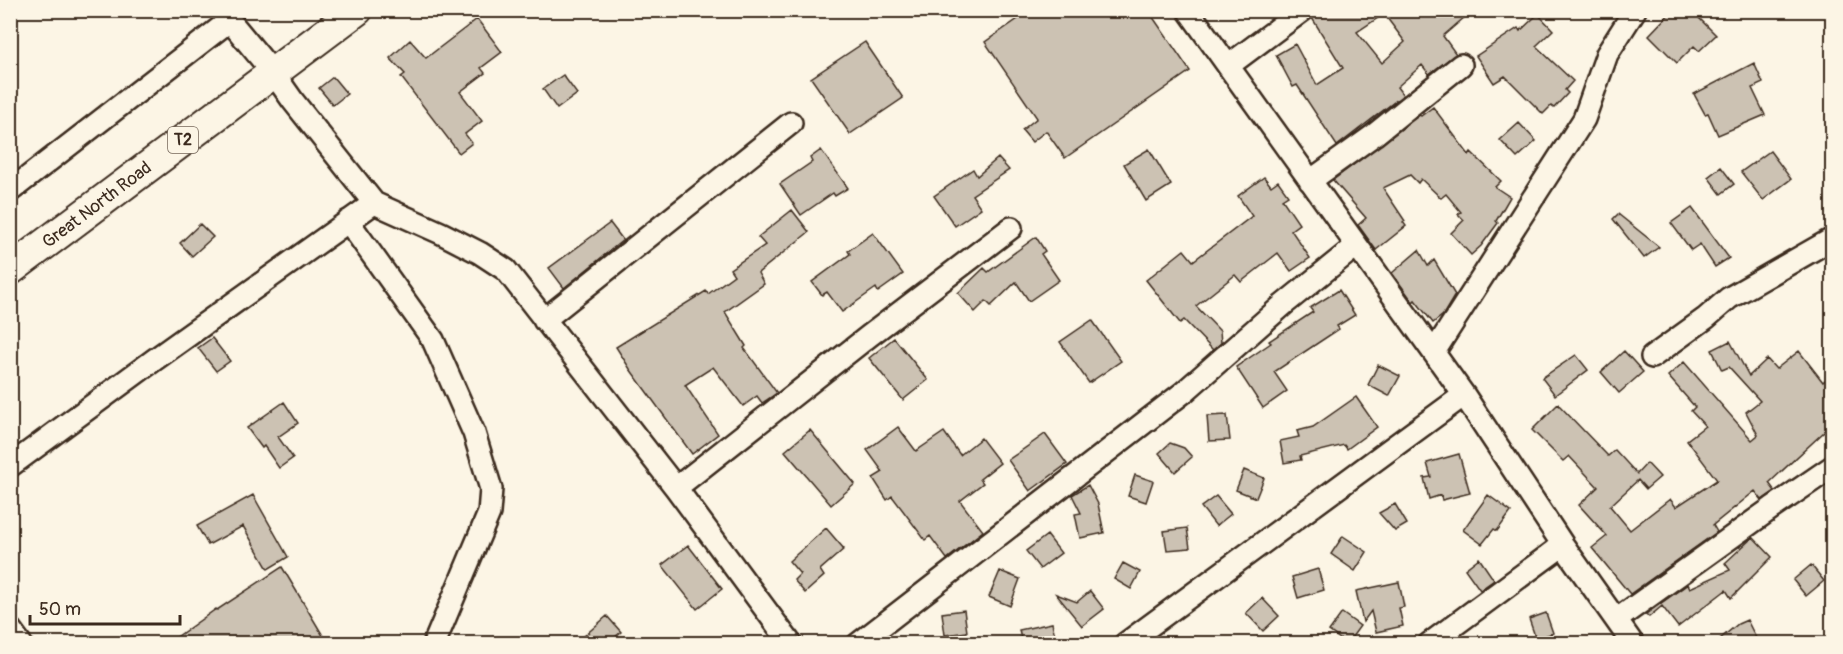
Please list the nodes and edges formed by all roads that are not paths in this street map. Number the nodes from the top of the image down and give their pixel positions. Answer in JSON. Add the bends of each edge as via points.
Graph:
{"nodes":[{"id":1,"x":357,"y":10,"type":"edge"},
{"id":2,"x":1188,"y":10,"type":"edge"},
{"id":3,"x":1303,"y":10,"type":"edge"},
{"id":4,"x":1635,"y":10,"type":"edge"},
{"id":5,"x":225,"y":16,"type":"edge"},
{"id":6,"x":1461,"y":65,"type":"dead end"},
{"id":7,"x":1228,"y":66,"type":"junction"},
{"id":8,"x":274,"y":74,"type":"junction"},
{"id":9,"x":791,"y":123,"type":"dead end"},
{"id":10,"x":1310,"y":181,"type":"junction"},
{"id":11,"x":10,"y":191,"type":"edge"},
{"id":12,"x":374,"y":203,"type":"junction"},
{"id":13,"x":348,"y":221,"type":"junction"},
{"id":14,"x":1011,"y":228,"type":"dead end"},
{"id":15,"x":1833,"y":239,"type":"edge"},
{"id":16,"x":1356,"y":246,"type":"junction"},
{"id":17,"x":10,"y":270,"type":"edge"},
{"id":18,"x":544,"y":320,"type":"junction"},
{"id":19,"x":1434,"y":352,"type":"junction"},
{"id":20,"x":1652,"y":357,"type":"dead end"},
{"id":21,"x":1464,"y":395,"type":"junction"},
{"id":22,"x":10,"y":466,"type":"edge"},
{"id":23,"x":1833,"y":467,"type":"edge"},
{"id":24,"x":676,"y":488,"type":"junction"},
{"id":25,"x":1563,"y":545,"type":"junction"},
{"id":26,"x":1616,"y":620,"type":"junction"},
{"id":27,"x":10,"y":629,"type":"edge"},
{"id":28,"x":21,"y":644,"type":"edge"},
{"id":29,"x":434,"y":644,"type":"edge"},
{"id":30,"x":791,"y":644,"type":"edge"},
{"id":31,"x":858,"y":644,"type":"edge"},
{"id":32,"x":1125,"y":644,"type":"edge"},
{"id":33,"x":1429,"y":644,"type":"edge"},
{"id":34,"x":1634,"y":644,"type":"edge"}],
"edges":[{"from":1,"to":8,"type":"highway","name":"Great North Road","number":"T2"},
{"from":2,"to":7,"type":"street"},
{"from":3,"to":7,"type":"street"},
{"from":4,"to":19,"type":"street","via":[[1607,54],[1584,119]]},
{"from":5,"to":8,"type":"street"},
{"from":5,"to":11,"type":"street"},
{"from":6,"to":10,"type":"street"},
{"from":7,"to":10,"type":"street"},
{"from":8,"to":12,"type":"street"},
{"from":8,"to":17,"type":"highway","name":"Great North Road","number":"T2"},
{"from":9,"to":18,"type":"street"},
{"from":10,"to":16,"type":"street"},
{"from":12,"to":13,"type":"street"},
{"from":12,"to":18,"type":"street","via":[[441,233],[506,270]]},
{"from":13,"to":22,"type":"street"},
{"from":13,"to":29,"type":"street","via":[[433,340],[474,433],[491,489],[489,513]]},
{"from":14,"to":24,"type":"street"},
{"from":15,"to":20,"type":"street","via":[[1729,298]]},
{"from":16,"to":19,"type":"street"},
{"from":16,"to":31,"type":"street","via":[[1184,392]]},
{"from":18,"to":24,"type":"street"},
{"from":19,"to":21,"type":"street"},
{"from":21,"to":25,"type":"street"},
{"from":21,"to":32,"type":"street"},
{"from":23,"to":26,"type":"street"},
{"from":24,"to":30,"type":"street"},
{"from":25,"to":26,"type":"street"},
{"from":25,"to":33,"type":"street"},
{"from":26,"to":34,"type":"street"},
{"from":27,"to":28,"type":"street"}]}
